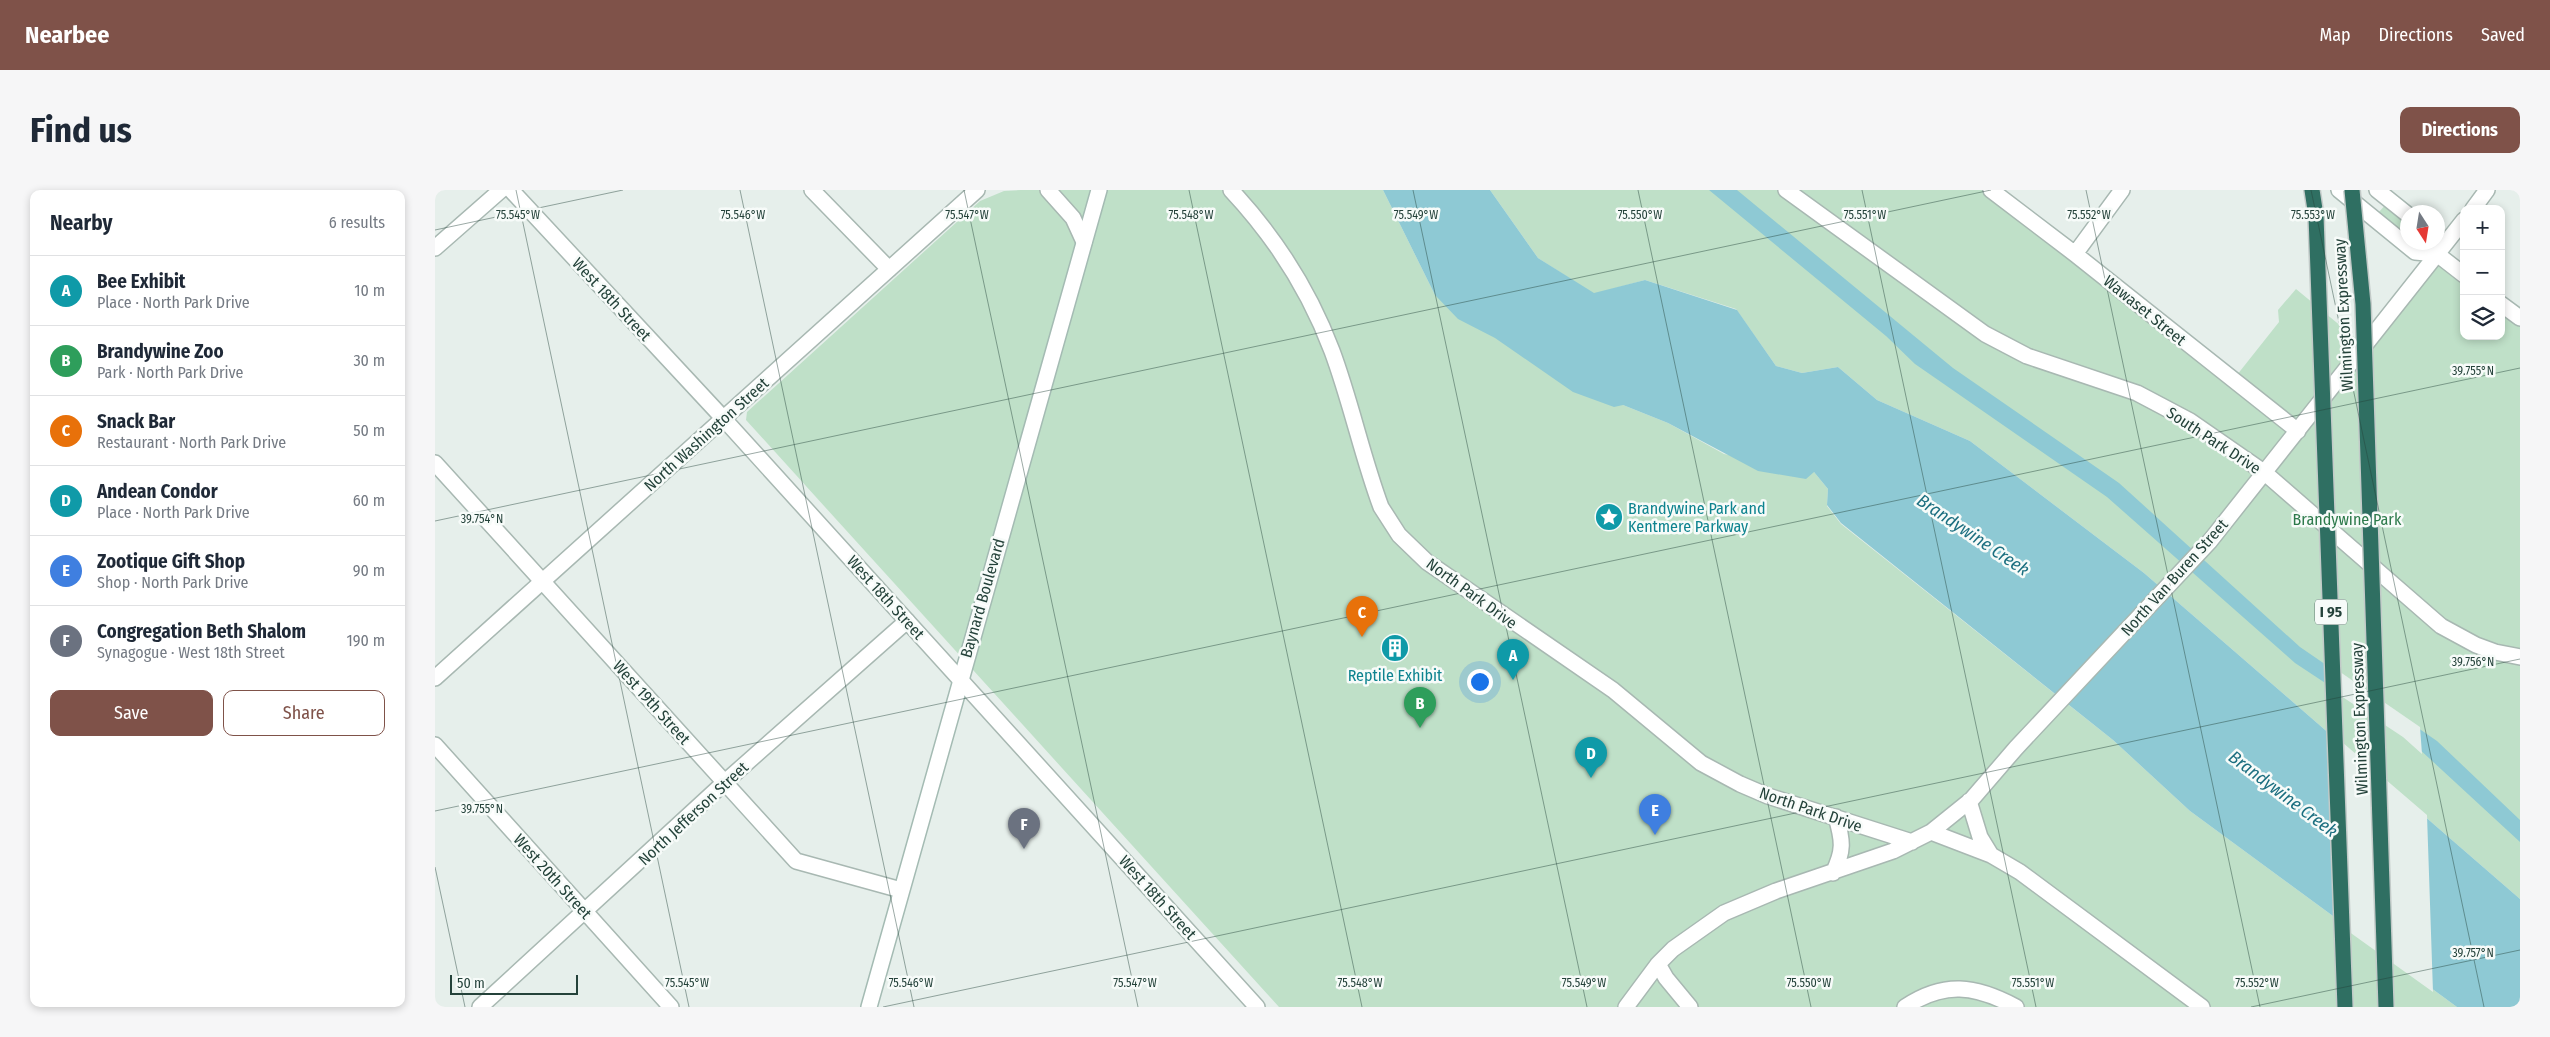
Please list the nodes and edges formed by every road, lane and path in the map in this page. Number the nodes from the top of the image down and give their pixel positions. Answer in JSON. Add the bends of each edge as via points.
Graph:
{"nodes":[{"id":1,"x":501,"y":190,"type":"edge"},
{"id":2,"x":511,"y":190,"type":"edge"},
{"id":3,"x":812,"y":190,"type":"edge"},
{"id":4,"x":977,"y":190,"type":"edge"},
{"id":5,"x":1048,"y":190,"type":"edge"},
{"id":6,"x":1099,"y":190,"type":"edge"},
{"id":7,"x":1231,"y":190,"type":"edge"},
{"id":8,"x":1786,"y":190,"type":"edge"},
{"id":9,"x":1991,"y":190,"type":"edge"},
{"id":10,"x":2122,"y":190,"type":"edge"},
{"id":11,"x":2314,"y":190,"type":"edge"},
{"id":12,"x":2339,"y":190,"type":"edge"},
{"id":13,"x":2353,"y":190,"type":"edge"},
{"id":14,"x":2361,"y":190,"type":"edge"},
{"id":15,"x":2377,"y":190,"type":"edge"},
{"id":16,"x":2487,"y":190,"type":"edge"},
{"id":17,"x":2476,"y":205,"type":"edge"},
{"id":18,"x":2400,"y":208,"type":"edge"},
{"id":19,"x":2460,"y":224,"type":"edge"},
{"id":20,"x":2445,"y":239,"type":"edge"},
{"id":21,"x":2400,"y":240,"type":"edge"},
{"id":22,"x":1084,"y":242,"type":"junction"},
{"id":23,"x":435,"y":248,"type":"edge"},
{"id":24,"x":2413,"y":250,"type":"edge"},
{"id":25,"x":2426,"y":250,"type":"edge"},
{"id":26,"x":2434,"y":250,"type":"edge"},
{"id":27,"x":2438,"y":250,"type":"edge"},
{"id":28,"x":2075,"y":254,"type":"junction"},
{"id":29,"x":889,"y":269,"type":"junction"},
{"id":30,"x":2460,"y":270,"type":"edge"},
{"id":31,"x":2363,"y":304,"type":"junction"},
{"id":32,"x":2505,"y":307,"type":"edge"},
{"id":33,"x":2520,"y":318,"type":"edge"},
{"id":34,"x":723,"y":418,"type":"junction"},
{"id":35,"x":2298,"y":431,"type":"junction"},
{"id":36,"x":435,"y":463,"type":"edge"},
{"id":37,"x":2265,"y":474,"type":"junction"},
{"id":38,"x":542,"y":581,"type":"junction"},
{"id":39,"x":907,"y":621,"type":"junction"},
{"id":40,"x":2520,"y":657,"type":"edge"},
{"id":41,"x":435,"y":678,"type":"edge"},
{"id":42,"x":959,"y":678,"type":"junction"},
{"id":43,"x":435,"y":745,"type":"edge"},
{"id":44,"x":725,"y":782,"type":"junction"},
{"id":45,"x":1969,"y":802,"type":"junction"},
{"id":46,"x":1836,"y":817,"type":"junction"},
{"id":47,"x":1931,"y":832,"type":"junction"},
{"id":48,"x":1912,"y":842,"type":"junction"},
{"id":49,"x":1991,"y":855,"type":"junction"},
{"id":50,"x":1833,"y":873,"type":"junction"},
{"id":51,"x":901,"y":890,"type":"junction"},
{"id":52,"x":586,"y":911,"type":"junction"},
{"id":53,"x":1658,"y":964,"type":"junction"},
{"id":54,"x":481,"y":1007,"type":"edge"},
{"id":55,"x":671,"y":1007,"type":"edge"},
{"id":56,"x":869,"y":1007,"type":"edge"},
{"id":57,"x":1257,"y":1007,"type":"edge"},
{"id":58,"x":1626,"y":1007,"type":"edge"},
{"id":59,"x":1690,"y":1007,"type":"edge"},
{"id":60,"x":1905,"y":1007,"type":"edge"},
{"id":61,"x":2015,"y":1007,"type":"edge"},
{"id":62,"x":2202,"y":1007,"type":"edge"},
{"id":63,"x":2345,"y":1007,"type":"edge"},
{"id":64,"x":2386,"y":1007,"type":"edge"}],
"edges":[{"from":1,"to":23,"type":"street"},
{"from":2,"to":34,"type":"street","name":"West 18th Street"},
{"from":3,"to":29,"type":"street"},
{"from":4,"to":29,"type":"street","name":"North Washington Street"},
{"from":5,"to":22,"type":"street","via":[[1073,218]]},
{"from":6,"to":22,"type":"street","name":"Baynard Boulevard"},
{"from":7,"to":46,"type":"street","name":"North Park Drive","via":[[1275,243],[1304,290],[1331,349],[1381,507],[1399,535],[1427,562],[1613,690],[1701,763],[1740,784]]},
{"from":8,"to":37,"type":"street","name":"South Park Drive","via":[[1985,334],[2027,356],[2137,392],[2190,421]]},
{"from":9,"to":28,"type":"street","name":"Wawaset Street"},
{"from":10,"to":28,"type":"street"},
{"from":11,"to":63,"type":"highway","name":"Wilmington Expressway","number":"I 95","bridge":true},
{"from":12,"to":21,"type":"street"},
{"from":13,"to":31,"type":"highway","name":"Wilmington Expressway","bridge":true},
{"from":14,"to":31,"type":"highway","bridge":true},
{"from":15,"to":18,"type":"street"},
{"from":16,"to":17,"type":"street"},
{"from":19,"to":20,"type":"street","name":"North Van Buren Street"},
{"from":22,"to":42,"type":"street","name":"Baynard Boulevard"},
{"from":24,"to":25,"type":"street"},
{"from":26,"to":35,"type":"street","name":"North Van Buren Street"},
{"from":27,"to":30,"type":"street"},
{"from":28,"to":35,"type":"street","name":"Wawaset Street"},
{"from":29,"to":34,"type":"street","name":"North Washington Street"},
{"from":31,"to":64,"type":"highway","name":"Wilmington Expressway","bridge":true},
{"from":32,"to":33,"type":"street"},
{"from":34,"to":38,"type":"street","name":"North Washington Street"},
{"from":34,"to":39,"type":"street","name":"West 18th Street"},
{"from":35,"to":37,"type":"street","name":"North Van Buren Street"},
{"from":36,"to":38,"type":"street","name":"West 19th Street"},
{"from":37,"to":40,"type":"street","name":"South Park Drive","via":[[2441,626],[2476,645]]},
{"from":37,"to":45,"type":"street","name":"North Van Buren Street","via":[[2210,541]]},
{"from":38,"to":41,"type":"street","name":"North Washington Street"},
{"from":38,"to":44,"type":"street","name":"West 19th Street"},
{"from":39,"to":42,"type":"street","name":"West 18th Street"},
{"from":39,"to":44,"type":"street","name":"North Jefferson Street"},
{"from":42,"to":51,"type":"street","name":"Baynard Boulevard"},
{"from":42,"to":57,"type":"street","name":"West 18th Street"},
{"from":43,"to":52,"type":"street","name":"West 20th Street"},
{"from":44,"to":51,"type":"street","name":"West 19th Street","via":[[796,861]]},
{"from":44,"to":52,"type":"street","name":"North Jefferson Street"},
{"from":45,"to":47,"type":"street","name":"North Van Buren Street"},
{"from":45,"to":49,"type":"street","via":[[1977,830]]},
{"from":46,"to":48,"type":"street","name":"North Park Drive"},
{"from":46,"to":50,"type":"street","via":[[1842,847],[1841,858]]},
{"from":47,"to":48,"type":"street","name":"North Van Buren Street"},
{"from":47,"to":49,"type":"street"},
{"from":48,"to":50,"type":"street","name":"North Van Buren Street"},
{"from":49,"to":62,"type":"street","via":[[2020,872]]},
{"from":50,"to":53,"type":"street","name":"North Van Buren Street","via":[[1776,891],[1725,913],[1696,931]]},
{"from":51,"to":56,"type":"street","name":"Baynard Boulevard"},
{"from":52,"to":54,"type":"street","name":"North Jefferson Street"},
{"from":52,"to":55,"type":"street","name":"West 20th Street"},
{"from":53,"to":58,"type":"street","name":"North Van Buren Street"},
{"from":53,"to":59,"type":"street"},
{"from":60,"to":61,"type":"street","via":[[1936,991],[1971,989]]}]}
